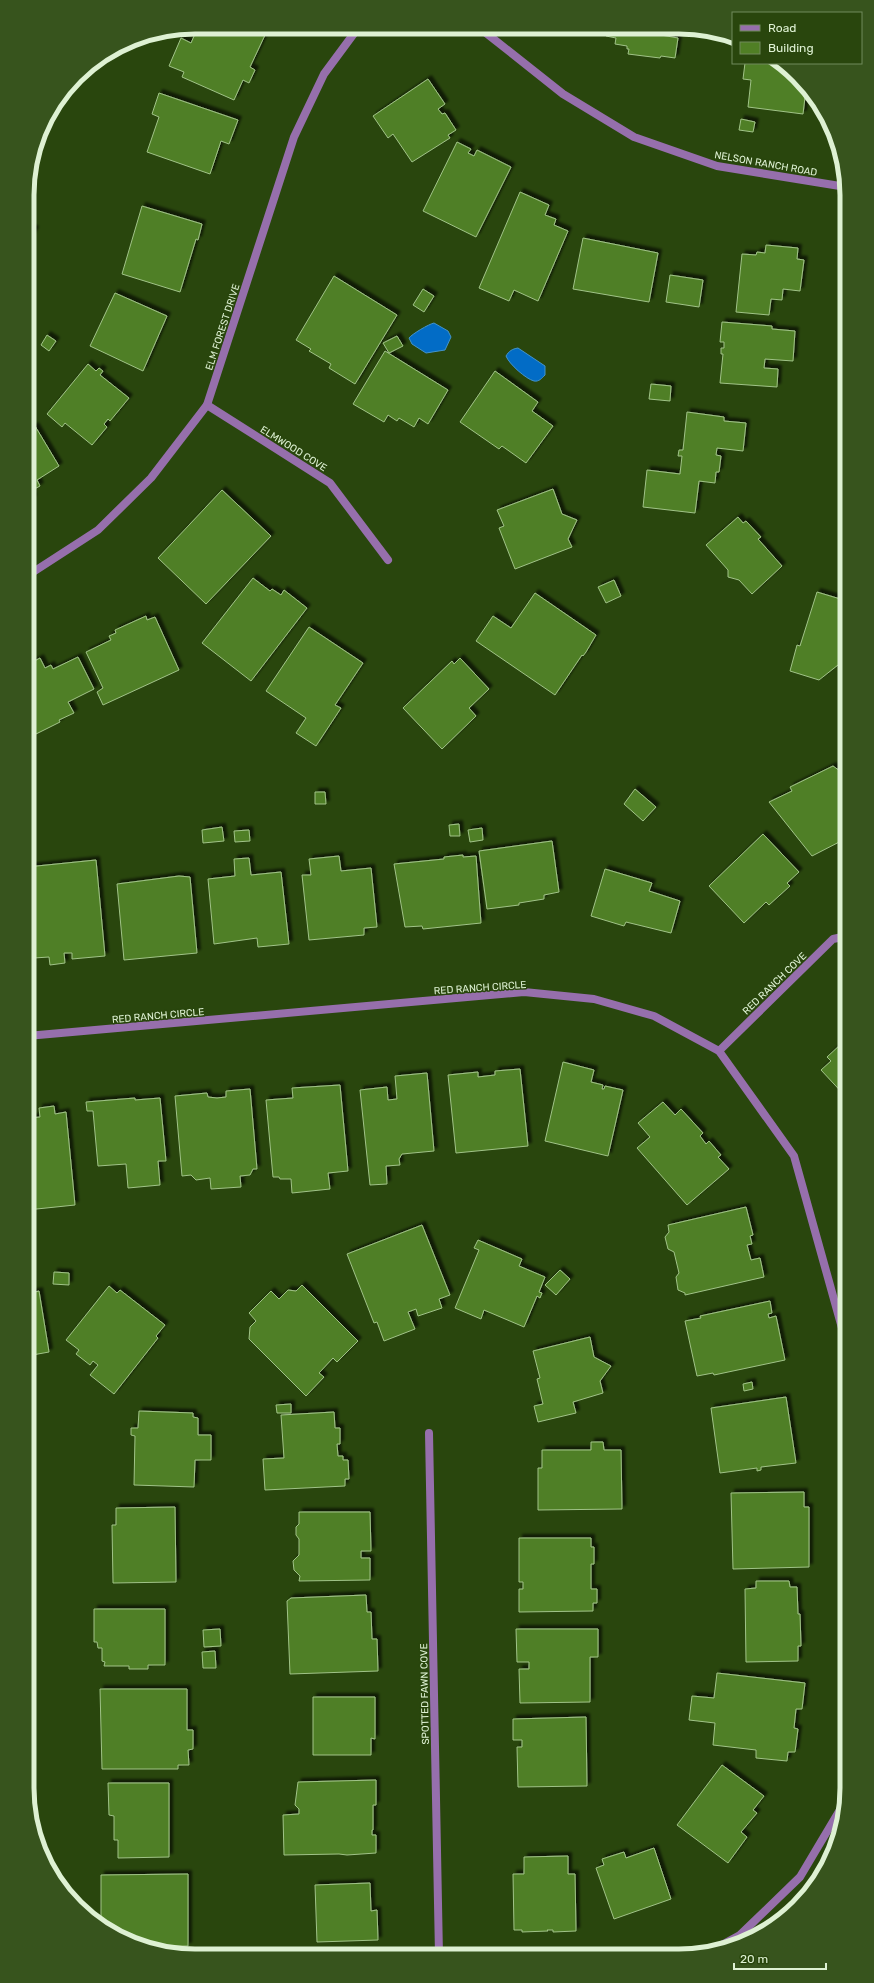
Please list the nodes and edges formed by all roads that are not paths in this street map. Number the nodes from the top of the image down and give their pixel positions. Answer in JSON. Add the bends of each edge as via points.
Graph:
{"nodes":[{"id":1,"x":354,"y":34,"type":"edge"},
{"id":2,"x":487,"y":34,"type":"edge"},
{"id":3,"x":840,"y":186,"type":"edge"},
{"id":4,"x":208,"y":405,"type":"junction"},
{"id":5,"x":388,"y":560,"type":"dead end"},
{"id":6,"x":34,"y":571,"type":"edge"},
{"id":7,"x":840,"y":938,"type":"edge"},
{"id":8,"x":34,"y":1035,"type":"edge"},
{"id":9,"x":719,"y":1051,"type":"junction"},
{"id":10,"x":840,"y":1321,"type":"edge"},
{"id":11,"x":429,"y":1433,"type":"dead end"},
{"id":12,"x":838,"y":1813,"type":"edge"},
{"id":13,"x":731,"y":1940,"type":"edge"},
{"id":14,"x":439,"y":1949,"type":"edge"}],
"edges":[{"from":1,"to":4,"type":"street","name":"ELM FOREST DRIVE","via":[[324,74],[294,137]]},
{"from":2,"to":3,"type":"street","name":"NELSON RANCH ROAD","via":[[563,94],[634,137],[717,166]]},
{"from":4,"to":5,"type":"street","name":"ELMWOOD COVE","via":[[330,483]]},
{"from":4,"to":6,"type":"street","name":"ELM FOREST DRIVE","via":[[151,478],[98,530]]},
{"from":7,"to":9,"type":"street","name":"RED RANCH COVE","via":[[833,939]]},
{"from":8,"to":9,"type":"street","name":"RED RANCH CIRCLE","via":[[524,992],[594,999],[654,1016]]},
{"from":9,"to":10,"type":"street","name":"RED RANCH CIRCLE","via":[[794,1156]]},
{"from":11,"to":14,"type":"street","name":"SPOTTED FAWN COVE"},
{"from":12,"to":13,"type":"street","via":[[800,1877],[740,1935]]}]}
